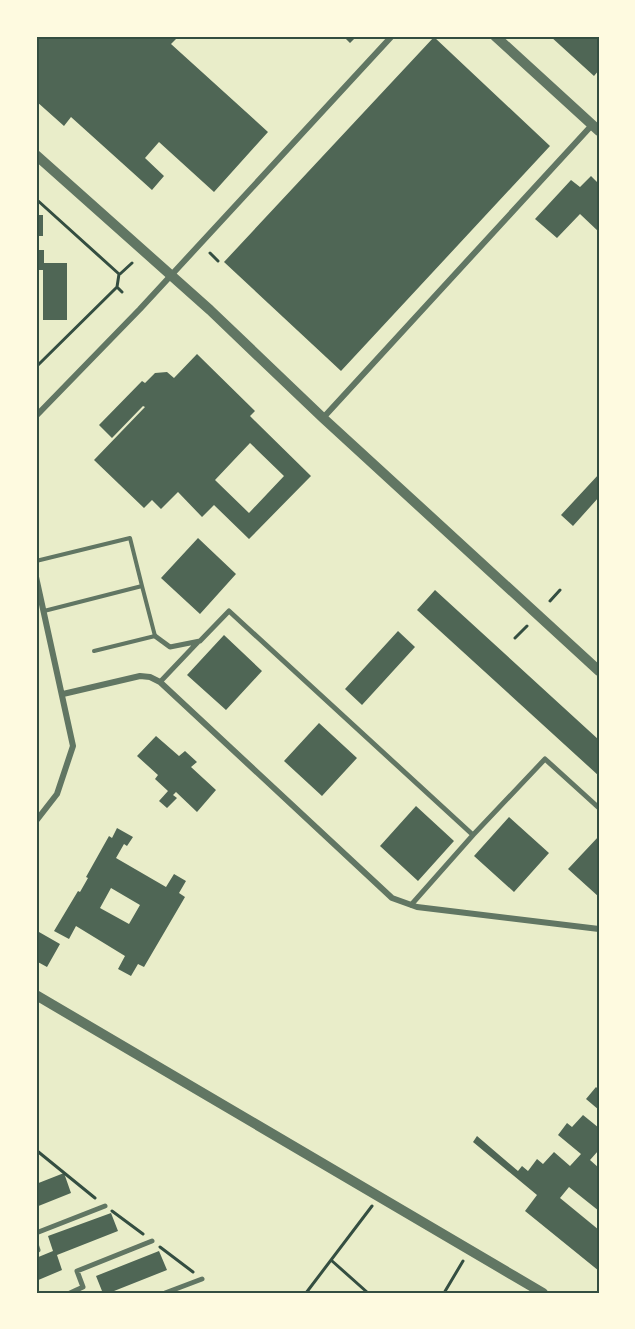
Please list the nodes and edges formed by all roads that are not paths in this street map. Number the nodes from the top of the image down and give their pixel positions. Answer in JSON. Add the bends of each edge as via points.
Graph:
{"nodes":[{"id":1,"x":392,"y":36,"type":"edge"},
{"id":2,"x":495,"y":36,"type":"edge"},
{"id":3,"x":596,"y":128,"type":"edge"},
{"id":4,"x":36,"y":155,"type":"edge"},
{"id":5,"x":170,"y":276,"type":"junction"},
{"id":6,"x":36,"y":416,"type":"edge"},
{"id":7,"x":323,"y":418,"type":"junction"},
{"id":8,"x":36,"y":561,"type":"edge"},
{"id":9,"x":36,"y":577,"type":"edge"},
{"id":10,"x":142,"y":586,"type":"junction"},
{"id":11,"x":44,"y":611,"type":"junction"},
{"id":12,"x":155,"y":636,"type":"junction"},
{"id":13,"x":200,"y":641,"type":"junction"},
{"id":14,"x":94,"y":651,"type":"dead end"},
{"id":15,"x":599,"y":670,"type":"edge"},
{"id":16,"x":160,"y":682,"type":"junction"},
{"id":17,"x":63,"y":694,"type":"junction"},
{"id":18,"x":599,"y":808,"type":"edge"},
{"id":19,"x":36,"y":821,"type":"edge"},
{"id":20,"x":473,"y":835,"type":"junction"},
{"id":21,"x":411,"y":904,"type":"junction"},
{"id":22,"x":599,"y":929,"type":"edge"},
{"id":23,"x":36,"y":995,"type":"edge"},
{"id":24,"x":105,"y":1206,"type":"road end"},
{"id":25,"x":36,"y":1233,"type":"edge"},
{"id":26,"x":152,"y":1241,"type":"road end"},
{"id":27,"x":36,"y":1244,"type":"edge"},
{"id":28,"x":36,"y":1251,"type":"edge"},
{"id":29,"x":202,"y":1279,"type":"road end"},
{"id":30,"x":70,"y":1293,"type":"edge"},
{"id":31,"x":165,"y":1293,"type":"edge"},
{"id":32,"x":543,"y":1293,"type":"edge"}],
"edges":[{"from":1,"to":5,"type":"street"},
{"from":2,"to":3,"type":"street"},
{"from":3,"to":7,"type":"street"},
{"from":4,"to":5,"type":"street"},
{"from":5,"to":6,"type":"street"},
{"from":5,"to":7,"type":"street"},
{"from":7,"to":15,"type":"street"},
{"from":8,"to":10,"type":"lane","via":[[130,538]]},
{"from":9,"to":11,"type":"street"},
{"from":10,"to":11,"type":"lane"},
{"from":10,"to":12,"type":"lane"},
{"from":11,"to":17,"type":"street"},
{"from":12,"to":13,"type":"street","via":[[170,647]]},
{"from":12,"to":14,"type":"lane"},
{"from":13,"to":16,"type":"street"},
{"from":13,"to":20,"type":"street","via":[[229,611]]},
{"from":16,"to":17,"type":"street","via":[[140,676]]},
{"from":16,"to":21,"type":"street","via":[[392,898]]},
{"from":17,"to":19,"type":"street","via":[[73,746],[57,794]]},
{"from":18,"to":20,"type":"street","via":[[545,759]]},
{"from":20,"to":21,"type":"street"},
{"from":21,"to":22,"type":"street"},
{"from":23,"to":32,"type":"street"},
{"from":24,"to":25,"type":"street"},
{"from":26,"to":30,"type":"street","via":[[77,1271],[83,1287]]},
{"from":27,"to":28,"type":"street"},
{"from":29,"to":31,"type":"street"}]}
